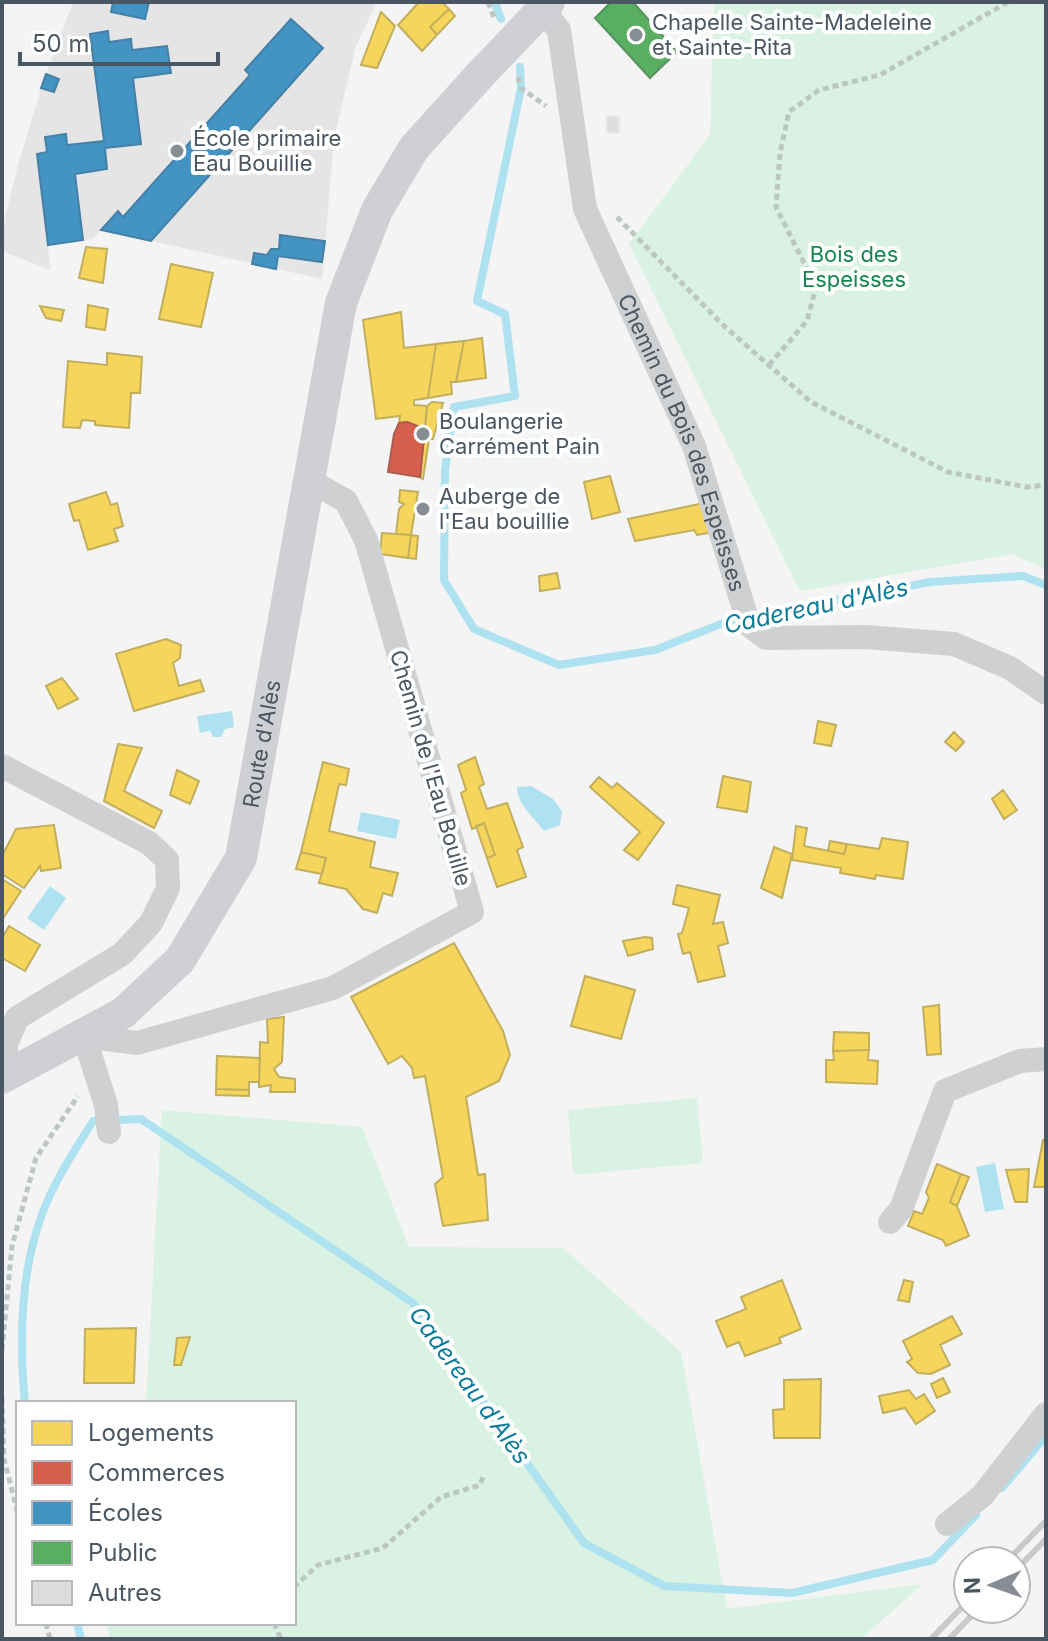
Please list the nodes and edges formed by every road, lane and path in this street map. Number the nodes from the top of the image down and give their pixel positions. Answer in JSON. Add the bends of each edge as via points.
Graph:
{"nodes":[{"id":1,"x":488,"y":2,"type":"edge"},
{"id":2,"x":1008,"y":2,"type":"edge"},
{"id":3,"x":529,"y":13,"type":"edge"},
{"id":4,"x":515,"y":67,"type":"dead end"},
{"id":5,"x":570,"y":112,"type":"junction"},
{"id":6,"x":609,"y":205,"type":"dead end"},
{"id":7,"x":769,"y":365,"type":"junction"},
{"id":8,"x":307,"y":479,"type":"junction"},
{"id":9,"x":1046,"y":485,"type":"edge"},
{"id":10,"x":1046,"y":693,"type":"edge"},
{"id":11,"x":2,"y":766,"type":"edge"},
{"id":12,"x":84,"y":1036,"type":"junction"},
{"id":13,"x":1046,"y":1059,"type":"edge"},
{"id":14,"x":95,"y":1070,"type":"junction"},
{"id":15,"x":4,"y":1077,"type":"edge"},
{"id":16,"x":109,"y":1132,"type":"dead end"},
{"id":17,"x":890,"y":1222,"type":"dead end"},
{"id":18,"x":2,"y":1350,"type":"edge"},
{"id":19,"x":2,"y":1398,"type":"edge"},
{"id":20,"x":1046,"y":1414,"type":"edge"},
{"id":21,"x":484,"y":1474,"type":"dead end"},
{"id":22,"x":16,"y":1506,"type":"edge"},
{"id":23,"x":947,"y":1524,"type":"dead end"},
{"id":24,"x":296,"y":1585,"type":"edge"}],
"edges":[{"from":1,"to":3,"type":"path"},
{"from":2,"to":7,"type":"path","via":[[880,75],[819,90],[789,112],[776,207],[816,287],[807,321]]},
{"from":3,"to":5,"type":"street","name":"Chemin du Bois des Espeisses","via":[[559,30]]},
{"from":3,"to":8,"type":"main road","name":"Route d'Alès","bridge":true,"via":[[471,84],[341,303]]},
{"from":4,"to":5,"type":"path","via":[[521,88],[555,113]]},
{"from":5,"to":10,"type":"street","name":"Chemin du Bois des Espeisses","via":[[585,209],[694,446],[749,625],[766,638],[866,637],[954,644],[1010,668]]},
{"from":6,"to":7,"type":"path","via":[[724,326]]},
{"from":7,"to":9,"type":"path","via":[[811,402],[948,472],[1026,487]]},
{"from":8,"to":12,"type":"main road","name":"Route d'Alès","via":[[241,858],[180,960],[123,1013]]},
{"from":8,"to":12,"type":"street","name":"Chemin de l'Eau Bouille","via":[[346,501],[366,540],[472,912],[333,988],[137,1043]]},
{"from":11,"to":15,"type":"street","via":[[149,843],[167,860],[168,888],[151,923],[122,954],[17,1018],[6,1044]]},
{"from":12,"to":14,"type":"street"},
{"from":12,"to":15,"type":"main road","name":"Route d'Alès"},
{"from":13,"to":17,"type":"street","via":[[1020,1061],[945,1091],[901,1209]]},
{"from":14,"to":16,"type":"street"},
{"from":14,"to":18,"type":"path","via":[[36,1158],[12,1246]]},
{"from":19,"to":22,"type":"path","via":[[4,1459]]},
{"from":20,"to":23,"type":"street","via":[[982,1496]]},
{"from":21,"to":24,"type":"path","via":[[480,1485],[441,1497],[383,1548],[318,1565]]}]}
